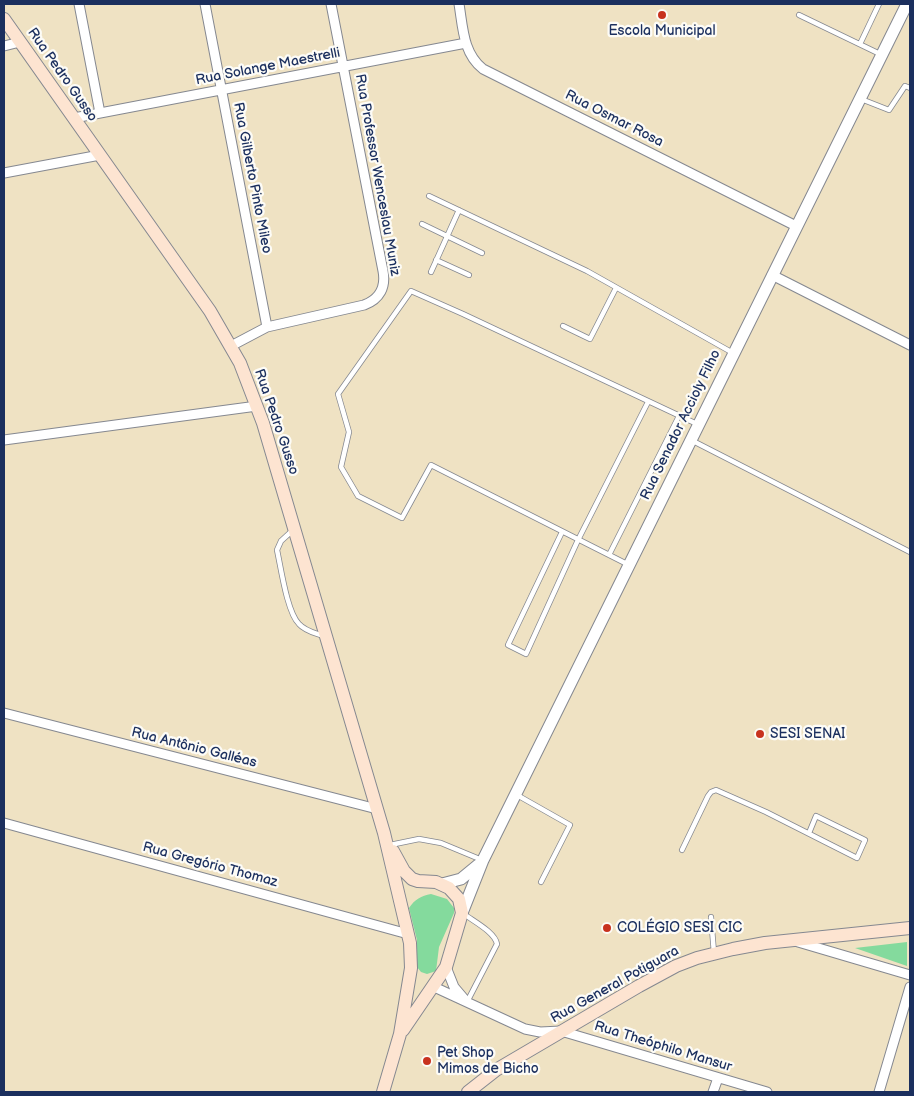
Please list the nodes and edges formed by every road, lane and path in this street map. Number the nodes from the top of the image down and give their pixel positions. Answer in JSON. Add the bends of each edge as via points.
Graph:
{"nodes":[{"id":1,"x":79,"y":4,"type":"edge"},
{"id":2,"x":205,"y":4,"type":"edge"},
{"id":3,"x":331,"y":4,"type":"edge"},
{"id":4,"x":459,"y":4,"type":"edge"},
{"id":5,"x":878,"y":4,"type":"edge"},
{"id":6,"x":907,"y":4,"type":"edge"},
{"id":7,"x":798,"y":15,"type":"dead end"},
{"id":8,"x":4,"y":19,"type":"edge"},
{"id":9,"x":20,"y":42,"type":"junction"},
{"id":10,"x":466,"y":43,"type":"junction"},
{"id":11,"x":860,"y":44,"type":"junction"},
{"id":12,"x":4,"y":46,"type":"edge"},
{"id":13,"x":882,"y":54,"type":"junction"},
{"id":14,"x":344,"y":66,"type":"junction"},
{"id":15,"x":910,"y":88,"type":"edge"},
{"id":16,"x":222,"y":90,"type":"junction"},
{"id":17,"x":860,"y":98,"type":"junction"},
{"id":18,"x":100,"y":113,"type":"junction"},
{"id":19,"x":74,"y":118,"type":"junction"},
{"id":20,"x":100,"y":155,"type":"junction"},
{"id":21,"x":4,"y":173,"type":"edge"},
{"id":22,"x":429,"y":196,"type":"dead end"},
{"id":23,"x":460,"y":210,"type":"junction"},
{"id":24,"x":422,"y":224,"type":"dead end"},
{"id":25,"x":796,"y":226,"type":"junction"},
{"id":26,"x":448,"y":237,"type":"junction"},
{"id":27,"x":482,"y":253,"type":"dead end"},
{"id":28,"x":436,"y":260,"type":"junction"},
{"id":29,"x":431,"y":272,"type":"dead end"},
{"id":30,"x":468,"y":275,"type":"dead end"},
{"id":31,"x":772,"y":275,"type":"junction"},
{"id":32,"x":616,"y":288,"type":"junction"},
{"id":33,"x":563,"y":326,"type":"dead end"},
{"id":34,"x":267,"y":327,"type":"junction"},
{"id":35,"x":910,"y":345,"type":"edge"},
{"id":36,"x":231,"y":346,"type":"junction"},
{"id":37,"x":734,"y":353,"type":"junction"},
{"id":38,"x":648,"y":402,"type":"junction"},
{"id":39,"x":257,"y":406,"type":"junction"},
{"id":40,"x":679,"y":416,"type":"junction"},
{"id":41,"x":698,"y":425,"type":"junction"},
{"id":42,"x":4,"y":440,"type":"edge"},
{"id":43,"x":691,"y":440,"type":"junction"},
{"id":44,"x":294,"y":529,"type":"junction"},
{"id":45,"x":562,"y":532,"type":"junction"},
{"id":46,"x":578,"y":540,"type":"junction"},
{"id":47,"x":910,"y":552,"type":"edge"},
{"id":48,"x":609,"y":556,"type":"junction"},
{"id":49,"x":629,"y":566,"type":"junction"},
{"id":50,"x":326,"y":638,"type":"junction"},
{"id":51,"x":4,"y":713,"type":"edge"},
{"id":52,"x":516,"y":794,"type":"junction"},
{"id":53,"x":377,"y":809,"type":"junction"},
{"id":54,"x":4,"y":823,"type":"edge"},
{"id":55,"x":809,"y":833,"type":"junction"},
{"id":56,"x":387,"y":839,"type":"junction"},
{"id":57,"x":682,"y":850,"type":"dead end"},
{"id":58,"x":483,"y":860,"type":"junction"},
{"id":59,"x":423,"y":882,"type":"junction"},
{"id":60,"x":541,"y":882,"type":"dead end"},
{"id":61,"x":442,"y":884,"type":"junction"},
{"id":62,"x":400,"y":899,"type":"junction"},
{"id":63,"x":462,"y":913,"type":"junction"},
{"id":64,"x":711,"y":917,"type":"dead end"},
{"id":65,"x":910,"y":928,"type":"edge"},
{"id":66,"x":408,"y":934,"type":"junction"},
{"id":67,"x":792,"y":940,"type":"junction"},
{"id":68,"x":714,"y":952,"type":"junction"},
{"id":69,"x":446,"y":967,"type":"junction"},
{"id":70,"x":910,"y":975,"type":"edge"},
{"id":71,"x":410,"y":978,"type":"junction"},
{"id":72,"x":432,"y":986,"type":"junction"},
{"id":73,"x":910,"y":987,"type":"edge"},
{"id":74,"x":467,"y":1002,"type":"junction"},
{"id":75,"x":561,"y":1031,"type":"junction"},
{"id":76,"x":400,"y":1034,"type":"junction"},
{"id":77,"x":718,"y":1078,"type":"junction"},
{"id":78,"x":383,"y":1092,"type":"edge"},
{"id":79,"x":468,"y":1092,"type":"edge"},
{"id":80,"x":713,"y":1092,"type":"edge"},
{"id":81,"x":767,"y":1092,"type":"edge"},
{"id":82,"x":879,"y":1092,"type":"edge"}],
"edges":[{"from":1,"to":18,"type":"street"},
{"from":2,"to":16,"type":"street","name":"Rua Gilberto Pinto Mileo"},
{"from":3,"to":14,"type":"street","name":"Rua Professor Wenceslau Muniz"},
{"from":4,"to":10,"type":"street","name":"Rua Osmar Rosa"},
{"from":5,"to":11,"type":"lane"},
{"from":6,"to":13,"type":"street","name":"Rua Senador Accioly Filho"},
{"from":7,"to":11,"type":"lane"},
{"from":8,"to":9,"type":"main road","name":"Rua Pedro Gusso"},
{"from":9,"to":12,"type":"street"},
{"from":9,"to":19,"type":"main road","name":"Rua Pedro Gusso"},
{"from":10,"to":14,"type":"street","name":"Rua Solange Maestrelli"},
{"from":10,"to":25,"type":"street","name":"Rua Osmar Rosa","via":[[471,58],[483,69]]},
{"from":11,"to":13,"type":"lane"},
{"from":13,"to":17,"type":"street","name":"Rua Senador Accioly Filho"},
{"from":14,"to":16,"type":"street","name":"Rua Solange Maestrelli"},
{"from":14,"to":34,"type":"street","name":"Rua Professor Wenceslau Muniz","via":[[384,285],[376,298],[364,305]]},
{"from":15,"to":17,"type":"lane","via":[[905,86],[889,110]]},
{"from":16,"to":18,"type":"street","name":"Rua Solange Maestrelli"},
{"from":16,"to":34,"type":"street","name":"Rua Gilberto Pinto Mileo"},
{"from":17,"to":25,"type":"street","name":"Rua Senador Accioly Filho"},
{"from":18,"to":19,"type":"street","name":"Rua Solange Maestrelli"},
{"from":19,"to":20,"type":"main road","name":"Rua Pedro Gusso"},
{"from":20,"to":21,"type":"street"},
{"from":20,"to":36,"type":"main road","name":"Rua Pedro Gusso","via":[[197,292]]},
{"from":22,"to":23,"type":"lane"},
{"from":23,"to":26,"type":"lane"},
{"from":23,"to":32,"type":"lane"},
{"from":24,"to":26,"type":"lane"},
{"from":25,"to":31,"type":"street","name":"Rua Senador Accioly Filho"},
{"from":26,"to":27,"type":"lane"},
{"from":26,"to":28,"type":"lane"},
{"from":28,"to":29,"type":"lane"},
{"from":28,"to":30,"type":"lane"},
{"from":31,"to":35,"type":"street"},
{"from":31,"to":37,"type":"street","name":"Rua Senador Accioly Filho"},
{"from":32,"to":33,"type":"lane","via":[[590,339]]},
{"from":32,"to":37,"type":"lane"},
{"from":34,"to":36,"type":"street"},
{"from":36,"to":39,"type":"main road","name":"Rua Pedro Gusso"},
{"from":37,"to":41,"type":"street","name":"Rua Senador Accioly Filho"},
{"from":38,"to":40,"type":"lane"},
{"from":38,"to":45,"type":"lane","via":[[411,291],[338,394],[349,432],[341,467],[358,496],[402,518],[431,465]]},
{"from":38,"to":46,"type":"lane"},
{"from":39,"to":42,"type":"street"},
{"from":39,"to":44,"type":"main road","name":"Rua Pedro Gusso"},
{"from":40,"to":41,"type":"lane"},
{"from":40,"to":48,"type":"lane"},
{"from":41,"to":43,"type":"street","name":"Rua Senador Accioly Filho"},
{"from":43,"to":47,"type":"lane"},
{"from":43,"to":49,"type":"street","name":"Rua Senador Accioly Filho"},
{"from":44,"to":50,"type":"main road","name":"Rua Pedro Gusso"},
{"from":44,"to":50,"type":"lane","via":[[281,541],[277,550],[290,611],[298,624]]},
{"from":45,"to":46,"type":"lane"},
{"from":45,"to":46,"type":"lane","via":[[508,645],[526,654]]},
{"from":46,"to":48,"type":"lane"},
{"from":48,"to":49,"type":"lane"},
{"from":49,"to":52,"type":"street","name":"Rua Senador Accioly Filho"},
{"from":50,"to":53,"type":"main road","name":"Rua Pedro Gusso"},
{"from":51,"to":53,"type":"street","name":"Rua Antônio Galléas"},
{"from":52,"to":58,"type":"street","name":"Rua Senador Accioly Filho"},
{"from":52,"to":60,"type":"lane","via":[[570,824]]},
{"from":53,"to":56,"type":"main road","name":"Rua Pedro Gusso"},
{"from":54,"to":66,"type":"street","name":"Rua Gregório Thomaz"},
{"from":55,"to":55,"type":"lane","via":[[857,858],[865,840],[816,816]]},
{"from":55,"to":57,"type":"lane","via":[[716,790],[711,792]]},
{"from":56,"to":58,"type":"lane","via":[[441,843]]},
{"from":56,"to":59,"type":"main road","name":"Rua Pedro Gusso","via":[[407,876]]},
{"from":56,"to":62,"type":"main road","name":"Rua Pedro Gusso"},
{"from":58,"to":61,"type":"street","name":"Rua Senador Accioly Filho","via":[[461,879]]},
{"from":58,"to":63,"type":"street","name":"Rua Senador Accioly Filho"},
{"from":59,"to":61,"type":"main road","name":"Rua Pedro Gusso"},
{"from":59,"to":62,"type":"main road","via":[[408,888]]},
{"from":61,"to":63,"type":"main road","via":[[455,893]]},
{"from":62,"to":66,"type":"main road","name":"Rua Pedro Gusso"},
{"from":63,"to":69,"type":"main road","name":"Rua Pedro Gusso"},
{"from":63,"to":74,"type":"lane","via":[[496,938],[497,944]]},
{"from":64,"to":68,"type":"lane"},
{"from":65,"to":67,"type":"main road","name":"Rua General Potiguara"},
{"from":66,"to":71,"type":"main road","name":"Rua Pedro Gusso"},
{"from":67,"to":68,"type":"main road","name":"Rua General Potiguara"},
{"from":67,"to":70,"type":"street"},
{"from":68,"to":75,"type":"main road","name":"Rua General Potiguara","via":[[658,975]]},
{"from":69,"to":72,"type":"main road","name":"Rua Pedro Gusso"},
{"from":69,"to":74,"type":"street","name":"Rua Theóphilo Mansur","via":[[454,987]]},
{"from":71,"to":72,"type":"main road","via":[[420,986]]},
{"from":71,"to":76,"type":"main road","name":"Rua Pedro Gusso"},
{"from":72,"to":74,"type":"street","name":"Rua Theóphilo Mansur"},
{"from":72,"to":76,"type":"main road","name":"Rua Pedro Gusso"},
{"from":73,"to":82,"type":"street"},
{"from":74,"to":75,"type":"street","name":"Rua Theóphilo Mansur","via":[[525,1029]]},
{"from":75,"to":77,"type":"street","name":"Rua Theóphilo Mansur"},
{"from":75,"to":79,"type":"main road","name":"Rua General Potiguara","via":[[496,1070]]},
{"from":76,"to":78,"type":"main road","name":"Rua Pedro Gusso"},
{"from":77,"to":80,"type":"street"},
{"from":77,"to":81,"type":"street","name":"Rua Theóphilo Mansur"}]}
